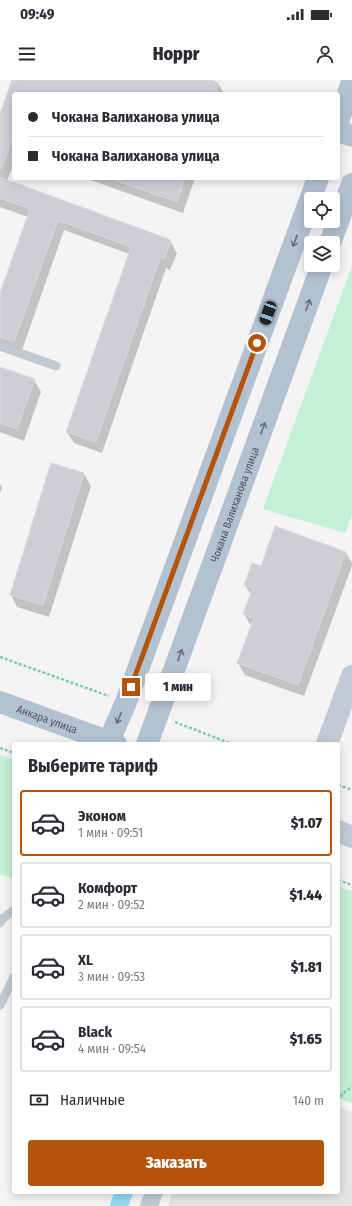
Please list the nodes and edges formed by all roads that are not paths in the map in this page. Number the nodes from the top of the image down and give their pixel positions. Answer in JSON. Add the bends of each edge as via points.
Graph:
{"nodes":[{"id":1,"x":352,"y":82,"type":"edge"},
{"id":2,"x":340,"y":116,"type":"edge"},
{"id":3,"x":340,"y":132,"type":"edge"},
{"id":4,"x":352,"y":136,"type":"edge"},
{"id":5,"x":317,"y":180,"type":"edge"},
{"id":6,"x":352,"y":184,"type":"edge"},
{"id":7,"x":333,"y":236,"type":"edge"},
{"id":8,"x":319,"y":272,"type":"edge"},
{"id":9,"x":0,"y":346,"type":"edge"},
{"id":10,"x":56,"y":366,"type":"dead end"},
{"id":11,"x":352,"y":676,"type":"edge"},
{"id":12,"x":0,"y":702,"type":"edge"},
{"id":13,"x":108,"y":742,"type":"edge"},
{"id":14,"x":111,"y":742,"type":"edge"},
{"id":15,"x":148,"y":742,"type":"edge"},
{"id":16,"x":328,"y":742,"type":"edge"},
{"id":17,"x":340,"y":832,"type":"edge"},
{"id":18,"x":352,"y":836,"type":"edge"},
{"id":19,"x":12,"y":912,"type":"edge"},
{"id":20,"x":1,"y":920,"type":"edge"},
{"id":21,"x":12,"y":981,"type":"edge"},
{"id":22,"x":0,"y":1005,"type":"edge"},
{"id":23,"x":153,"y":1194,"type":"edge"},
{"id":24,"x":149,"y":1206,"type":"edge"}],
"edges":[{"from":1,"to":2,"type":"main road"},
{"from":3,"to":4,"type":"main road"},
{"from":5,"to":14,"type":"main road","one_way":true},
{"from":6,"to":7,"type":"main road"},
{"from":15,"to":8,"type":"main road","name":"Чокана Валиханова улица","one_way":true},
{"from":9,"to":10,"type":"lane"},
{"from":11,"to":16,"type":"street"},
{"from":12,"to":13,"type":"main road","name":"Анкара улица"},
{"from":17,"to":18,"type":"street"},
{"from":19,"to":20,"type":"lane"},
{"from":21,"to":22,"type":"lane"},
{"from":23,"to":24,"type":"street"}]}
